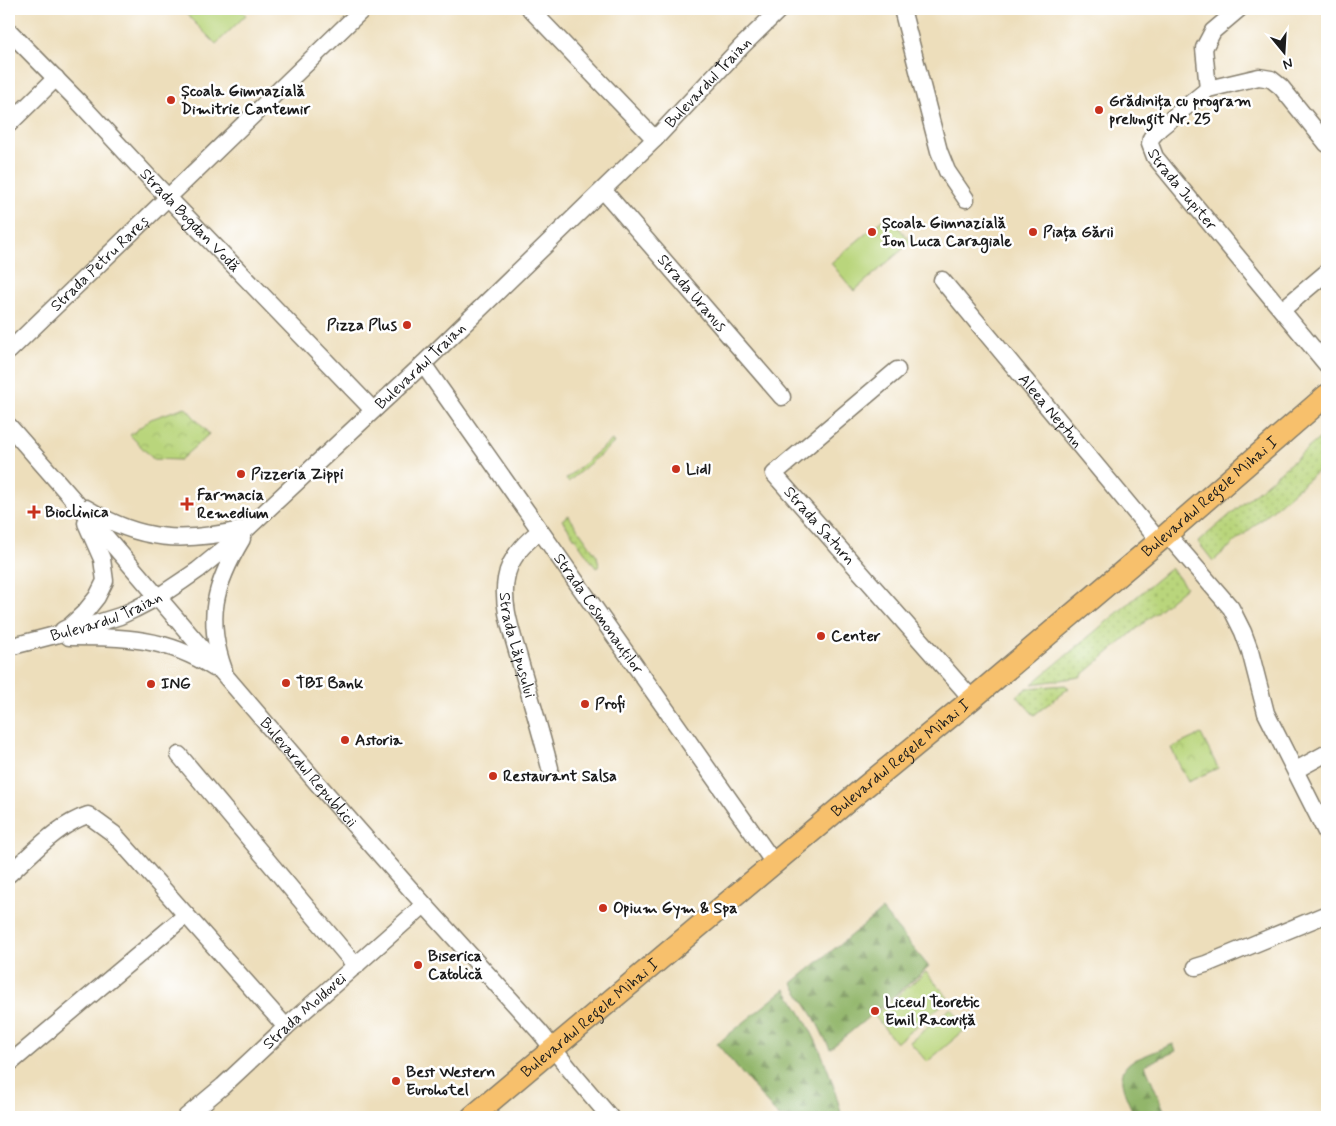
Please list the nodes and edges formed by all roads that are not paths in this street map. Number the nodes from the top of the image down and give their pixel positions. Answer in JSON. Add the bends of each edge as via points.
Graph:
{"nodes":[{"id":1,"x":363,"y":9,"type":"edge"},
{"id":2,"x":530,"y":9,"type":"edge"},
{"id":3,"x":780,"y":9,"type":"edge"},
{"id":4,"x":902,"y":9,"type":"edge"},
{"id":5,"x":1239,"y":9,"type":"edge"},
{"id":6,"x":9,"y":30,"type":"edge"},
{"id":7,"x":56,"y":78,"type":"junction"},
{"id":8,"x":1208,"y":89,"type":"junction"},
{"id":9,"x":9,"y":124,"type":"edge"},
{"id":10,"x":655,"y":140,"type":"junction"},
{"id":11,"x":1327,"y":144,"type":"edge"},
{"id":12,"x":603,"y":190,"type":"junction"},
{"id":13,"x":168,"y":197,"type":"junction"},
{"id":14,"x":966,"y":199,"type":"dead end"},
{"id":15,"x":1327,"y":272,"type":"edge"},
{"id":16,"x":942,"y":280,"type":"dead end"},
{"id":17,"x":1282,"y":310,"type":"junction"},
{"id":18,"x":9,"y":351,"type":"edge"},
{"id":19,"x":423,"y":364,"type":"junction"},
{"id":20,"x":1327,"y":365,"type":"edge"},
{"id":21,"x":897,"y":370,"type":"dead end"},
{"id":22,"x":1327,"y":395,"type":"edge"},
{"id":23,"x":782,"y":397,"type":"dead end"},
{"id":24,"x":373,"y":410,"type":"junction"},
{"id":25,"x":9,"y":426,"type":"edge"},
{"id":26,"x":74,"y":500,"type":"junction"},
{"id":27,"x":248,"y":528,"type":"junction"},
{"id":28,"x":540,"y":531,"type":"junction"},
{"id":29,"x":1163,"y":538,"type":"junction"},
{"id":30,"x":158,"y":597,"type":"junction"},
{"id":31,"x":49,"y":637,"type":"junction"},
{"id":32,"x":9,"y":647,"type":"edge"},
{"id":33,"x":226,"y":676,"type":"junction"},
{"id":34,"x":972,"y":699,"type":"junction"},
{"id":35,"x":1327,"y":754,"type":"edge"},
{"id":36,"x":180,"y":755,"type":"dead end"},
{"id":37,"x":550,"y":768,"type":"dead end"},
{"id":38,"x":1296,"y":770,"type":"junction"},
{"id":39,"x":1327,"y":834,"type":"edge"},
{"id":40,"x":774,"y":863,"type":"junction"},
{"id":41,"x":9,"y":874,"type":"edge"},
{"id":42,"x":424,"y":905,"type":"junction"},
{"id":43,"x":1327,"y":914,"type":"edge"},
{"id":44,"x":186,"y":915,"type":"junction"},
{"id":45,"x":356,"y":966,"type":"junction"},
{"id":46,"x":1196,"y":967,"type":"dead end"},
{"id":47,"x":286,"y":1027,"type":"junction"},
{"id":48,"x":554,"y":1049,"type":"junction"},
{"id":49,"x":9,"y":1064,"type":"edge"},
{"id":50,"x":186,"y":1117,"type":"edge"},
{"id":51,"x":472,"y":1117,"type":"edge"},
{"id":52,"x":610,"y":1117,"type":"edge"}],
"edges":[{"from":1,"to":13,"type":"street","name":"Strada Petru Rareș"},
{"from":2,"to":10,"type":"street"},
{"from":3,"to":10,"type":"street","name":"Bulevardul Traian"},
{"from":4,"to":14,"type":"street","via":[[941,156],[946,170]]},
{"from":5,"to":8,"type":"street","via":[[1213,31],[1204,48]]},
{"from":6,"to":7,"type":"street","name":"Strada Bogdan Vodă"},
{"from":7,"to":9,"type":"street"},
{"from":7,"to":13,"type":"street","name":"Strada Bogdan Vodă"},
{"from":8,"to":11,"type":"street","name":"Strada Jupiter","via":[[1259,77],[1271,79],[1281,86]]},
{"from":8,"to":17,"type":"street","name":"Strada Jupiter","via":[[1160,128],[1151,138],[1151,150]]},
{"from":10,"to":12,"type":"street","name":"Bulevardul Traian"},
{"from":12,"to":19,"type":"street","name":"Bulevardul Traian"},
{"from":12,"to":23,"type":"street","name":"Strada Uranus"},
{"from":13,"to":18,"type":"street","name":"Strada Petru Rareș"},
{"from":13,"to":24,"type":"street","name":"Strada Bogdan Vodă"},
{"from":15,"to":17,"type":"street"},
{"from":16,"to":29,"type":"street","name":"Aleea Neptun"},
{"from":17,"to":20,"type":"street","name":"Strada Jupiter"},
{"from":19,"to":24,"type":"street","name":"Bulevardul Traian"},
{"from":19,"to":28,"type":"street","name":"Strada Cosmonauților"},
{"from":21,"to":34,"type":"street","name":"Strada Saturn","via":[[774,474]]},
{"from":22,"to":29,"type":"main road","name":"Bulevardul Regele Mihai I"},
{"from":24,"to":27,"type":"street","name":"Bulevardul Traian"},
{"from":25,"to":26,"type":"street","name":"Bulevardul Republicii"},
{"from":26,"to":27,"type":"street","via":[[118,525],[162,537],[206,536]]},
{"from":26,"to":30,"type":"street","name":"Bulevardul Republicii"},
{"from":26,"to":31,"type":"street","via":[[94,538],[102,559],[105,581],[98,597],[85,612]]},
{"from":27,"to":30,"type":"street","name":"Bulevardul Traian","via":[[198,570]]},
{"from":27,"to":33,"type":"street","via":[[228,564],[214,605],[216,642]]},
{"from":28,"to":37,"type":"street","name":"Strada Lăpușului","via":[[514,557],[505,588],[508,616]]},
{"from":28,"to":40,"type":"street","name":"Strada Cosmonauților"},
{"from":29,"to":34,"type":"main road","name":"Bulevardul Regele Mihai I"},
{"from":29,"to":38,"type":"street","name":"Aleea Neptun","via":[[1231,608],[1250,651],[1266,712]]},
{"from":30,"to":31,"type":"street","name":"Bulevardul Traian","via":[[120,616]]},
{"from":30,"to":33,"type":"street","name":"Bulevardul Republicii"},
{"from":31,"to":32,"type":"street","name":"Bulevardul Traian"},
{"from":31,"to":33,"type":"street","via":[[156,642],[193,656]]},
{"from":33,"to":42,"type":"street","name":"Bulevardul Republicii"},
{"from":34,"to":40,"type":"main road","name":"Bulevardul Regele Mihai I"},
{"from":35,"to":38,"type":"street"},
{"from":36,"to":45,"type":"street"},
{"from":38,"to":39,"type":"street","name":"Aleea Neptun"},
{"from":40,"to":48,"type":"main road","name":"Bulevardul Regele Mihai I"},
{"from":41,"to":44,"type":"street","via":[[54,834],[88,815],[114,834]]},
{"from":42,"to":45,"type":"street","name":"Strada Moldovei"},
{"from":42,"to":48,"type":"street","name":"Bulevardul Republicii"},
{"from":43,"to":46,"type":"street"},
{"from":44,"to":47,"type":"street"},
{"from":44,"to":49,"type":"street"},
{"from":45,"to":47,"type":"street","name":"Strada Moldovei"},
{"from":47,"to":50,"type":"street","name":"Strada Moldovei"},
{"from":48,"to":51,"type":"main road","name":"Bulevardul Regele Mihai I"},
{"from":48,"to":52,"type":"street","name":"Bulevardul Republicii"}]}
